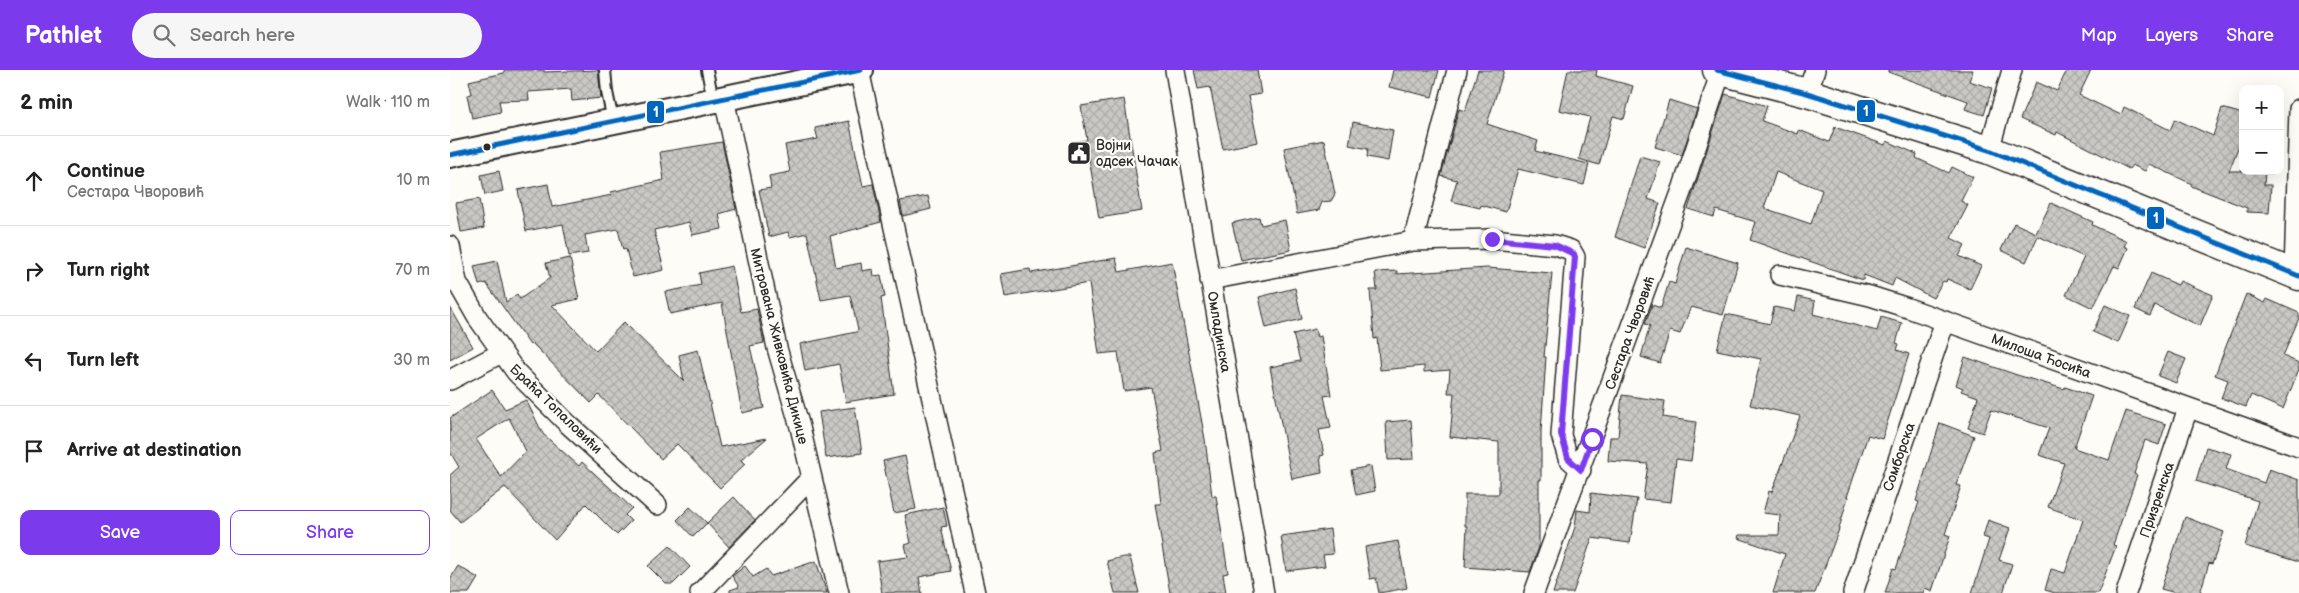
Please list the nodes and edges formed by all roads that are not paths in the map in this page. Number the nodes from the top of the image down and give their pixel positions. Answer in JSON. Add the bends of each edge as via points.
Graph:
{"nodes":[{"id":1,"x":605,"y":70,"type":"edge"},
{"id":2,"x":707,"y":70,"type":"edge"},
{"id":3,"x":860,"y":70,"type":"edge"},
{"id":4,"x":1175,"y":70,"type":"edge"},
{"id":5,"x":1457,"y":70,"type":"edge"},
{"id":6,"x":1719,"y":70,"type":"edge"},
{"id":7,"x":2012,"y":70,"type":"edge"},
{"id":8,"x":1811,"y":82,"type":"edge"},
{"id":9,"x":718,"y":99,"type":"junction"},
{"id":10,"x":2299,"y":109,"type":"edge"},
{"id":11,"x":613,"y":121,"type":"junction"},
{"id":12,"x":1989,"y":150,"type":"junction"},
{"id":13,"x":451,"y":152,"type":"edge"},
{"id":14,"x":1413,"y":240,"type":"junction"},
{"id":15,"x":450,"y":246,"type":"edge"},
{"id":16,"x":1780,"y":275,"type":"dead end"},
{"id":17,"x":2297,"y":275,"type":"edge"},
{"id":18,"x":1210,"y":280,"type":"junction"},
{"id":19,"x":1945,"y":321,"type":"junction"},
{"id":20,"x":501,"y":353,"type":"junction"},
{"id":21,"x":450,"y":380,"type":"edge"},
{"id":22,"x":2188,"y":408,"type":"junction"},
{"id":23,"x":2299,"y":447,"type":"edge"},
{"id":24,"x":1581,"y":470,"type":"junction"},
{"id":25,"x":811,"y":478,"type":"junction"},
{"id":26,"x":657,"y":506,"type":"dead end"},
{"id":27,"x":700,"y":593,"type":"edge"},
{"id":28,"x":839,"y":593,"type":"edge"},
{"id":29,"x":975,"y":593,"type":"edge"},
{"id":30,"x":1264,"y":593,"type":"edge"},
{"id":31,"x":1534,"y":593,"type":"edge"},
{"id":32,"x":1853,"y":593,"type":"edge"},
{"id":33,"x":2126,"y":593,"type":"edge"}],
"edges":[{"from":1,"to":11,"type":"lane"},
{"from":2,"to":9,"type":"lane"},
{"from":3,"to":9,"type":"street"},
{"from":3,"to":29,"type":"street"},
{"from":4,"to":18,"type":"street","name":"Омладинска"},
{"from":5,"to":14,"type":"street"},
{"from":6,"to":8,"type":"main road"},
{"from":6,"to":24,"type":"street","name":"Сестара Чворовић","via":[[1684,187]]},
{"from":7,"to":12,"type":"street"},
{"from":8,"to":12,"type":"main road"},
{"from":9,"to":11,"type":"street"},
{"from":9,"to":25,"type":"street","name":"Митрована Живковића Дикице"},
{"from":10,"to":17,"type":"street"},
{"from":11,"to":13,"type":"street"},
{"from":12,"to":17,"type":"main road"},
{"from":14,"to":18,"type":"street"},
{"from":14,"to":24,"type":"street","via":[[1492,239],[1555,245],[1574,254],[1561,434],[1568,458]]},
{"from":15,"to":20,"type":"street","name":"Браћа Топаловићи","via":[[457,282]]},
{"from":16,"to":19,"type":"street","name":"Милоша Ћосића","via":[[1870,296]]},
{"from":18,"to":30,"type":"street","name":"Омладинска"},
{"from":19,"to":22,"type":"street","name":"Милоша Ћосића"},
{"from":19,"to":32,"type":"street","name":"Сомборска"},
{"from":20,"to":21,"type":"street"},
{"from":20,"to":26,"type":"street","name":"Браћа Топаловићи","via":[[568,424]]},
{"from":22,"to":23,"type":"street","name":"Милоша Ћосића"},
{"from":22,"to":33,"type":"street","name":"Призренска"},
{"from":24,"to":31,"type":"street","name":"Сестара Чворовић"},
{"from":25,"to":27,"type":"street"},
{"from":25,"to":28,"type":"street","name":"Митрована Живковића Дикице"}]}
